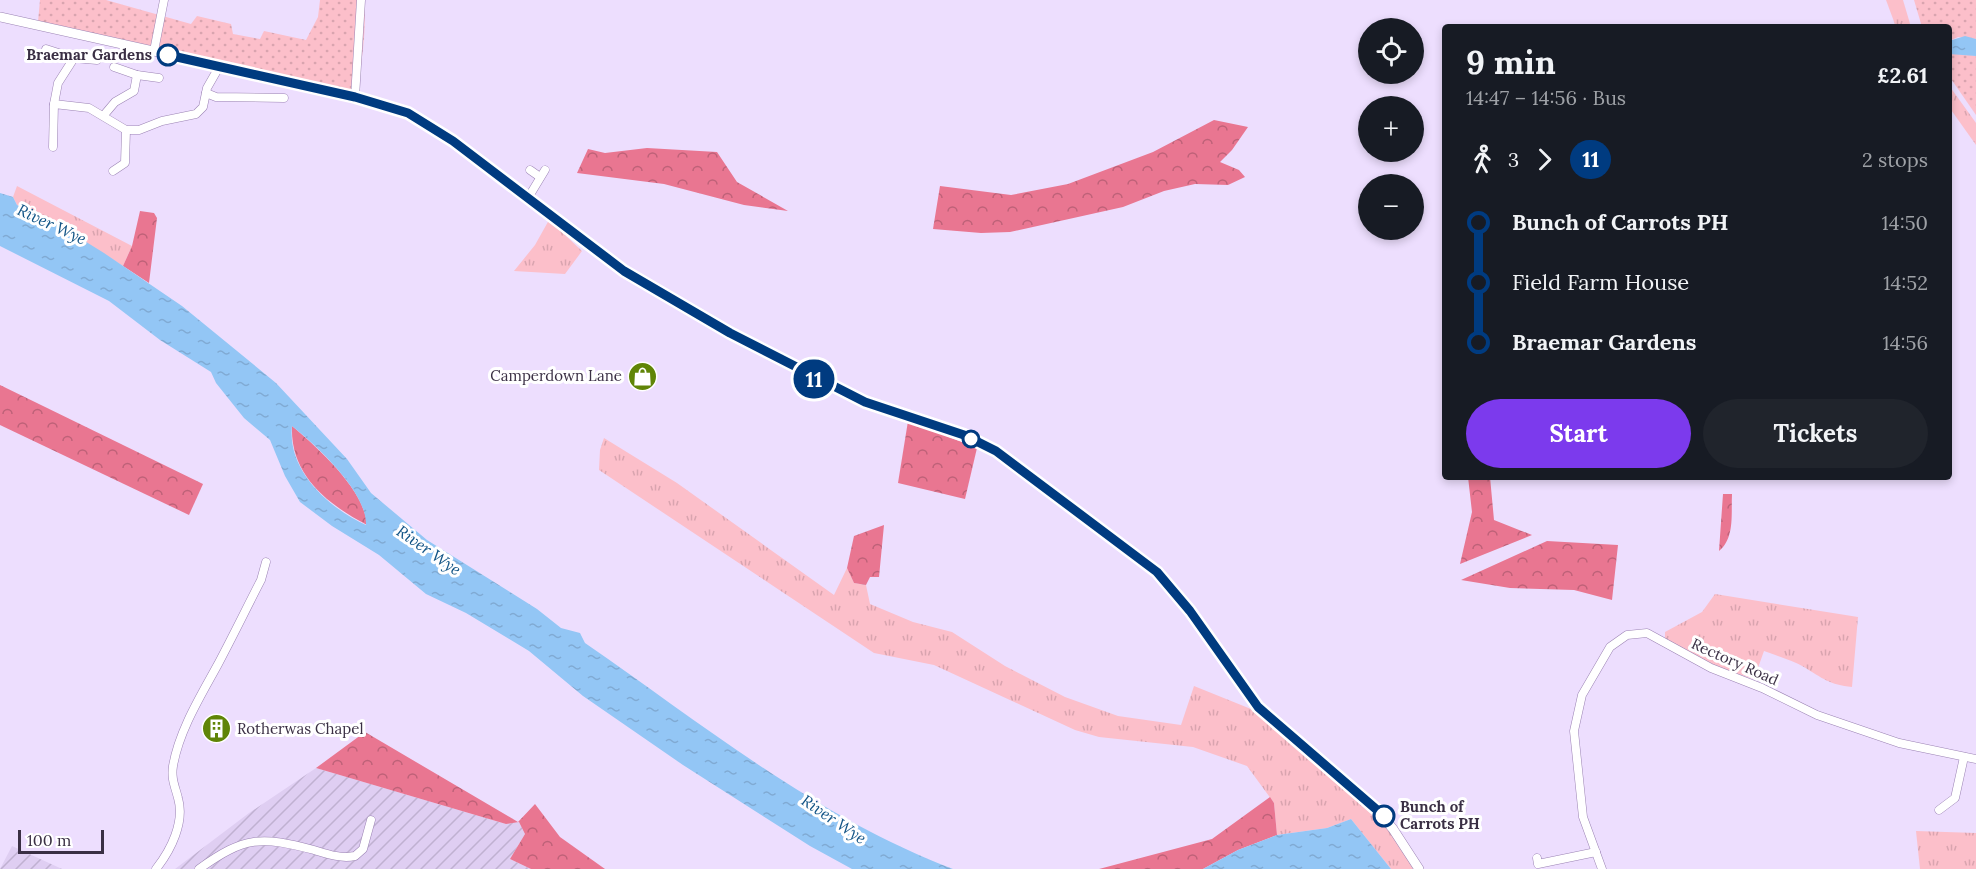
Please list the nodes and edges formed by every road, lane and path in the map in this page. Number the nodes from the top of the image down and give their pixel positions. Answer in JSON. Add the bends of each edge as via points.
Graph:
{"nodes":[{"id":1,"x":164,"y":0,"type":"edge"},
{"id":2,"x":361,"y":0,"type":"edge"},
{"id":3,"x":0,"y":17,"type":"edge"},
{"id":4,"x":46,"y":49,"type":"dead end"},
{"id":5,"x":154,"y":51,"type":"junction"},
{"id":6,"x":74,"y":58,"type":"junction"},
{"id":7,"x":97,"y":60,"type":"dead end"},
{"id":8,"x":114,"y":67,"type":"dead end"},
{"id":9,"x":219,"y":67,"type":"junction"},
{"id":10,"x":137,"y":75,"type":"junction"},
{"id":11,"x":159,"y":78,"type":"dead end"},
{"id":12,"x":206,"y":93,"type":"junction"},
{"id":13,"x":355,"y":97,"type":"junction"},
{"id":14,"x":284,"y":98,"type":"dead end"},
{"id":15,"x":54,"y":104,"type":"junction"},
{"id":16,"x":104,"y":114,"type":"junction"},
{"id":17,"x":126,"y":130,"type":"junction"},
{"id":18,"x":53,"y":147,"type":"dead end"},
{"id":19,"x":530,"y":170,"type":"dead end"},
{"id":20,"x":113,"y":171,"type":"dead end"},
{"id":21,"x":528,"y":198,"type":"junction"},
{"id":22,"x":266,"y":562,"type":"dead end"},
{"id":23,"x":1964,"y":756,"type":"junction"},
{"id":24,"x":1976,"y":759,"type":"edge"},
{"id":25,"x":1939,"y":810,"type":"dead end"},
{"id":26,"x":371,"y":820,"type":"dead end"},
{"id":27,"x":1596,"y":852,"type":"junction"},
{"id":28,"x":1538,"y":864,"type":"edge"},
{"id":29,"x":156,"y":869,"type":"edge"},
{"id":30,"x":199,"y":869,"type":"edge"},
{"id":31,"x":1419,"y":869,"type":"edge"},
{"id":32,"x":1602,"y":869,"type":"edge"}],
"edges":[{"from":1,"to":5,"type":"street"},
{"from":2,"to":13,"type":"street"},
{"from":3,"to":5,"type":"main road"},
{"from":4,"to":6,"type":"street"},
{"from":5,"to":9,"type":"main road"},
{"from":6,"to":7,"type":"street"},
{"from":6,"to":15,"type":"street","via":[[58,83]]},
{"from":8,"to":10,"type":"street"},
{"from":9,"to":12,"type":"street"},
{"from":9,"to":13,"type":"main road"},
{"from":10,"to":11,"type":"street"},
{"from":10,"to":16,"type":"street","via":[[134,91]]},
{"from":12,"to":14,"type":"street","via":[[216,97]]},
{"from":12,"to":17,"type":"street","via":[[203,107],[196,114]]},
{"from":13,"to":21,"type":"main road","via":[[425,122]]},
{"from":15,"to":16,"type":"street","via":[[81,105]]},
{"from":15,"to":18,"type":"street"},
{"from":16,"to":17,"type":"street"},
{"from":17,"to":20,"type":"street","via":[[125,163]]},
{"from":19,"to":21,"type":"street","via":[[543,174]]},
{"from":21,"to":31,"type":"main road","via":[[624,271],[774,358],[865,402],[964,435],[996,451],[1135,554],[1174,591],[1258,707],[1372,804]]},
{"from":22,"to":29,"type":"street","via":[[261,580],[193,709],[173,765],[180,821]]},
{"from":23,"to":24,"type":"street","name":"Rectory Road"},
{"from":23,"to":25,"type":"street","via":[[1955,798]]},
{"from":23,"to":27,"type":"street","name":"Rectory Road","via":[[1899,743],[1817,716],[1711,668],[1647,633],[1627,635],[1610,646],[1582,695],[1574,731],[1583,817]]},
{"from":26,"to":30,"type":"street","via":[[363,849],[356,856],[338,856],[263,839],[238,846]]},
{"from":27,"to":28,"type":"street"},
{"from":27,"to":32,"type":"street","name":"Rectory Road"}]}
